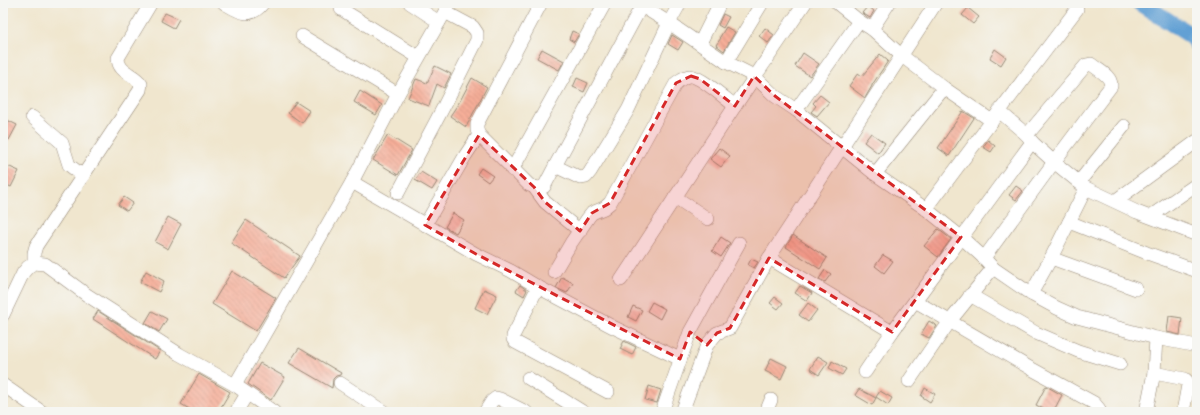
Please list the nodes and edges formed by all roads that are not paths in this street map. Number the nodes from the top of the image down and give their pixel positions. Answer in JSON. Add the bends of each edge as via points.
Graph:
{"nodes":[{"id":1,"x":151,"y":3,"type":"edge"},
{"id":2,"x":224,"y":3,"type":"edge"},
{"id":3,"x":263,"y":3,"type":"edge"},
{"id":4,"x":410,"y":3,"type":"edge"},
{"id":5,"x":541,"y":3,"type":"edge"},
{"id":6,"x":605,"y":3,"type":"edge"},
{"id":7,"x":680,"y":3,"type":"edge"},
{"id":8,"x":720,"y":3,"type":"edge"},
{"id":9,"x":762,"y":3,"type":"edge"},
{"id":10,"x":805,"y":3,"type":"edge"},
{"id":11,"x":837,"y":3,"type":"edge"},
{"id":12,"x":889,"y":3,"type":"edge"},
{"id":13,"x":936,"y":3,"type":"edge"},
{"id":14,"x":639,"y":5,"type":"edge"},
{"id":15,"x":1077,"y":8,"type":"dead end"},
{"id":16,"x":341,"y":9,"type":"dead end"},
{"id":17,"x":445,"y":13,"type":"edge"},
{"id":18,"x":859,"y":21,"type":"junction"},
{"id":19,"x":669,"y":23,"type":"junction"},
{"id":20,"x":872,"y":30,"type":"junction"},
{"id":21,"x":302,"y":36,"type":"dead end"},
{"id":22,"x":700,"y":43,"type":"junction"},
{"id":23,"x":902,"y":56,"type":"junction"},
{"id":24,"x":418,"y":57,"type":"junction"},
{"id":25,"x":726,"y":62,"type":"junction"},
{"id":26,"x":754,"y":76,"type":"junction"},
{"id":27,"x":944,"y":88,"type":"junction"},
{"id":28,"x":398,"y":94,"type":"junction"},
{"id":29,"x":735,"y":106,"type":"junction"},
{"id":30,"x":796,"y":110,"type":"junction"},
{"id":31,"x":995,"y":116,"type":"junction"},
{"id":32,"x":32,"y":117,"type":"dead end"},
{"id":33,"x":1124,"y":126,"type":"dead end"},
{"id":34,"x":479,"y":136,"type":"junction"},
{"id":35,"x":1030,"y":138,"type":"junction"},
{"id":36,"x":1197,"y":141,"type":"edge"},
{"id":37,"x":841,"y":146,"type":"junction"},
{"id":38,"x":1054,"y":162,"type":"junction"},
{"id":39,"x":555,"y":166,"type":"junction"},
{"id":40,"x":512,"y":170,"type":"junction"},
{"id":41,"x":876,"y":174,"type":"junction"},
{"id":42,"x":83,"y":176,"type":"junction"},
{"id":43,"x":352,"y":182,"type":"junction"},
{"id":44,"x":1197,"y":184,"type":"edge"},
{"id":45,"x":1082,"y":185,"type":"junction"},
{"id":46,"x":534,"y":187,"type":"junction"},
{"id":47,"x":398,"y":193,"type":"dead end"},
{"id":48,"x":675,"y":197,"type":"junction"},
{"id":49,"x":1115,"y":201,"type":"junction"},
{"id":50,"x":926,"y":209,"type":"junction"},
{"id":51,"x":1151,"y":216,"type":"junction"},
{"id":52,"x":708,"y":219,"type":"dead end"},
{"id":53,"x":1069,"y":222,"type":"junction"},
{"id":54,"x":1197,"y":223,"type":"edge"},
{"id":55,"x":425,"y":225,"type":"junction"},
{"id":56,"x":580,"y":231,"type":"junction"},
{"id":57,"x":1191,"y":233,"type":"edge"},
{"id":58,"x":961,"y":237,"type":"junction"},
{"id":59,"x":740,"y":243,"type":"dead end"},
{"id":60,"x":769,"y":258,"type":"junction"},
{"id":61,"x":1051,"y":258,"type":"junction"},
{"id":62,"x":34,"y":263,"type":"junction"},
{"id":63,"x":988,"y":263,"type":"junction"},
{"id":64,"x":1197,"y":270,"type":"edge"},
{"id":65,"x":554,"y":272,"type":"dead end"},
{"id":66,"x":621,"y":280,"type":"dead end"},
{"id":67,"x":538,"y":287,"type":"junction"},
{"id":68,"x":1136,"y":289,"type":"dead end"},
{"id":69,"x":1031,"y":294,"type":"junction"},
{"id":70,"x":970,"y":295,"type":"junction"},
{"id":71,"x":915,"y":300,"type":"junction"},
{"id":72,"x":3,"y":315,"type":"edge"},
{"id":73,"x":950,"y":321,"type":"junction"},
{"id":74,"x":690,"y":332,"type":"junction"},
{"id":75,"x":892,"y":332,"type":"junction"},
{"id":76,"x":1156,"y":338,"type":"junction"},
{"id":77,"x":707,"y":345,"type":"junction"},
{"id":78,"x":1197,"y":346,"type":"edge"},
{"id":79,"x":680,"y":359,"type":"junction"},
{"id":80,"x":1120,"y":364,"type":"dead end"},
{"id":81,"x":865,"y":372,"type":"dead end"},
{"id":82,"x":1154,"y":373,"type":"junction"},
{"id":83,"x":528,"y":378,"type":"dead end"},
{"id":84,"x":909,"y":381,"type":"dead end"},
{"id":85,"x":1192,"y":381,"type":"edge"},
{"id":86,"x":340,"y":383,"type":"dead end"},
{"id":87,"x":3,"y":385,"type":"edge"},
{"id":88,"x":234,"y":385,"type":"junction"},
{"id":89,"x":608,"y":392,"type":"dead end"},
{"id":90,"x":247,"y":394,"type":"junction"},
{"id":91,"x":42,"y":412,"type":"edge"},
{"id":92,"x":236,"y":412,"type":"edge"},
{"id":93,"x":274,"y":412,"type":"edge"},
{"id":94,"x":384,"y":412,"type":"edge"},
{"id":95,"x":485,"y":412,"type":"edge"},
{"id":96,"x":526,"y":412,"type":"edge"},
{"id":97,"x":583,"y":412,"type":"edge"},
{"id":98,"x":662,"y":412,"type":"edge"},
{"id":99,"x":682,"y":412,"type":"edge"},
{"id":100,"x":1099,"y":412,"type":"edge"},
{"id":101,"x":1146,"y":412,"type":"edge"},
{"id":102,"x":1182,"y":412,"type":"edge"}],
"edges":[{"from":1,"to":42,"type":"street","via":[[118,58],[120,68],[141,84],[140,90]]},
{"from":2,"to":3,"type":"street","via":[[240,13],[258,10]]},
{"from":4,"to":17,"type":"street"},
{"from":5,"to":34,"type":"street","via":[[477,124]]},
{"from":6,"to":40,"type":"street"},
{"from":7,"to":19,"type":"street"},
{"from":8,"to":22,"type":"street"},
{"from":9,"to":25,"type":"street"},
{"from":10,"to":26,"type":"street"},
{"from":11,"to":18,"type":"street"},
{"from":12,"to":20,"type":"street"},
{"from":13,"to":23,"type":"street"},
{"from":14,"to":19,"type":"street"},
{"from":14,"to":39,"type":"street"},
{"from":15,"to":31,"type":"street"},
{"from":16,"to":24,"type":"street"},
{"from":17,"to":24,"type":"street"},
{"from":17,"to":47,"type":"street","via":[[473,27],[477,33],[476,40]]},
{"from":18,"to":20,"type":"street"},
{"from":18,"to":30,"type":"street"},
{"from":19,"to":22,"type":"street"},
{"from":19,"to":39,"type":"street","via":[[628,110],[590,172],[586,177],[580,178]]},
{"from":20,"to":23,"type":"street"},
{"from":21,"to":28,"type":"street"},
{"from":22,"to":25,"type":"street"},
{"from":23,"to":27,"type":"street"},
{"from":23,"to":37,"type":"street"},
{"from":24,"to":28,"type":"street"},
{"from":25,"to":26,"type":"street"},
{"from":26,"to":29,"type":"street"},
{"from":26,"to":30,"type":"street","via":[[775,96]]},
{"from":27,"to":31,"type":"street"},
{"from":27,"to":41,"type":"street"},
{"from":28,"to":43,"type":"street"},
{"from":29,"to":48,"type":"street"},
{"from":29,"to":56,"type":"street","via":[[700,79],[691,76],[676,83],[610,203],[592,213]]},
{"from":30,"to":37,"type":"street"},
{"from":31,"to":35,"type":"street"},
{"from":31,"to":50,"type":"street"},
{"from":32,"to":42,"type":"street","via":[[62,143],[68,165]]},
{"from":33,"to":45,"type":"street"},
{"from":34,"to":40,"type":"street"},
{"from":34,"to":55,"type":"street"},
{"from":35,"to":38,"type":"street"},
{"from":35,"to":38,"type":"street","via":[[1086,65],[1091,64],[1109,78],[1111,86]]},
{"from":35,"to":58,"type":"street"},
{"from":36,"to":49,"type":"street"},
{"from":37,"to":41,"type":"street"},
{"from":37,"to":60,"type":"street"},
{"from":38,"to":45,"type":"street"},
{"from":38,"to":63,"type":"street"},
{"from":39,"to":46,"type":"street","via":[[544,187]]},
{"from":40,"to":46,"type":"street"},
{"from":41,"to":50,"type":"street"},
{"from":42,"to":62,"type":"street","via":[[36,246]]},
{"from":43,"to":55,"type":"street"},
{"from":43,"to":88,"type":"street"},
{"from":44,"to":51,"type":"street"},
{"from":45,"to":49,"type":"street"},
{"from":45,"to":53,"type":"street"},
{"from":46,"to":56,"type":"street","via":[[545,202]]},
{"from":48,"to":52,"type":"street"},
{"from":48,"to":66,"type":"street"},
{"from":49,"to":51,"type":"street"},
{"from":50,"to":58,"type":"street"},
{"from":51,"to":57,"type":"street"},
{"from":53,"to":61,"type":"street"},
{"from":53,"to":64,"type":"street"},
{"from":54,"to":57,"type":"street"},
{"from":55,"to":67,"type":"street"},
{"from":56,"to":65,"type":"street"},
{"from":58,"to":63,"type":"street"},
{"from":58,"to":71,"type":"street"},
{"from":59,"to":74,"type":"street"},
{"from":60,"to":75,"type":"street"},
{"from":60,"to":77,"type":"street","via":[[730,328],[716,333]]},
{"from":61,"to":68,"type":"street"},
{"from":61,"to":69,"type":"street"},
{"from":62,"to":72,"type":"street","via":[[23,273]]},
{"from":62,"to":88,"type":"street","via":[[45,264],[87,295],[179,354]]},
{"from":63,"to":69,"type":"street"},
{"from":63,"to":70,"type":"street"},
{"from":67,"to":79,"type":"street"},
{"from":67,"to":89,"type":"street","via":[[513,339]]},
{"from":69,"to":76,"type":"street","via":[[1077,316]]},
{"from":70,"to":73,"type":"street"},
{"from":70,"to":80,"type":"street","via":[[1036,333],[1078,351]]},
{"from":71,"to":73,"type":"street"},
{"from":71,"to":75,"type":"street"},
{"from":73,"to":84,"type":"street"},
{"from":73,"to":100,"type":"street","via":[[1094,403]]},
{"from":74,"to":77,"type":"street"},
{"from":74,"to":79,"type":"street"},
{"from":75,"to":81,"type":"street"},
{"from":76,"to":78,"type":"street"},
{"from":76,"to":82,"type":"street"},
{"from":77,"to":99,"type":"street"},
{"from":79,"to":98,"type":"street"},
{"from":82,"to":85,"type":"street"},
{"from":82,"to":101,"type":"street"},
{"from":83,"to":97,"type":"street"},
{"from":85,"to":102,"type":"street","via":[[1188,385]]},
{"from":86,"to":94,"type":"street"},
{"from":87,"to":91,"type":"street"},
{"from":88,"to":90,"type":"street"},
{"from":90,"to":92,"type":"street"},
{"from":90,"to":93,"type":"street"},
{"from":95,"to":96,"type":"street","via":[[496,398]]}]}
